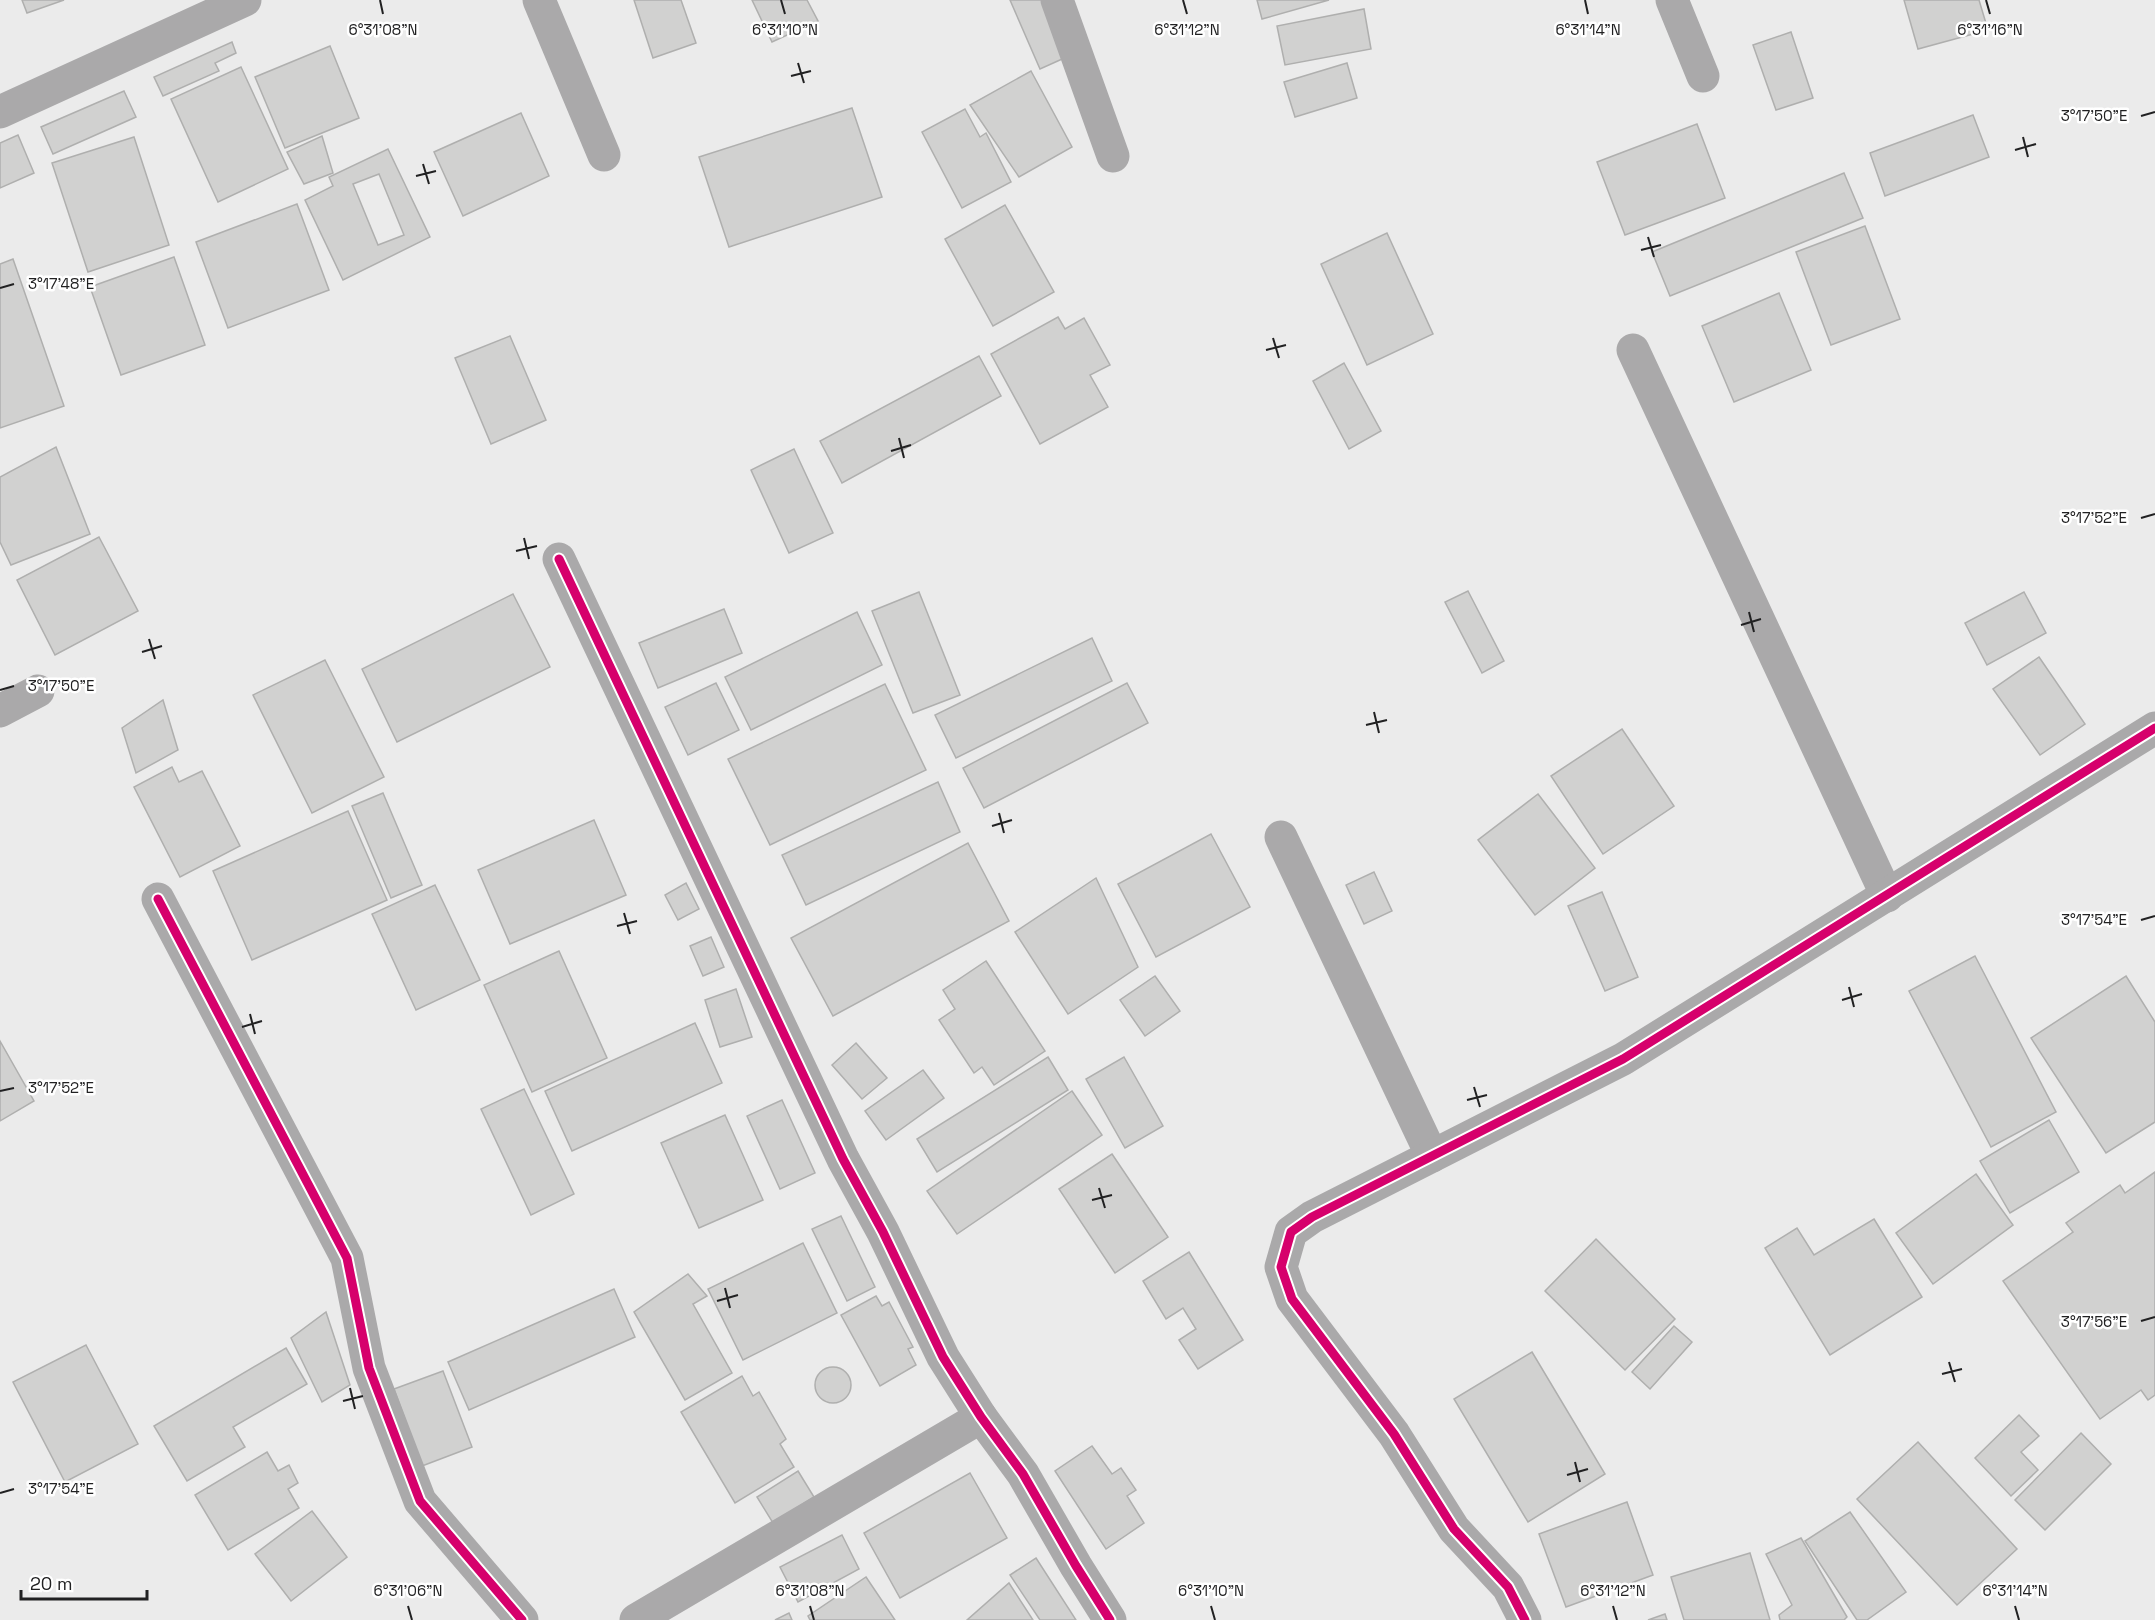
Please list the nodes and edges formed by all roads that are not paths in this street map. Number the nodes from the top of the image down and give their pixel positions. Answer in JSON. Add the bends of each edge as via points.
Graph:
{"nodes":[{"id":1,"x":245,"y":0,"type":"edge"},
{"id":2,"x":539,"y":0,"type":"edge"},
{"id":3,"x":1057,"y":0,"type":"edge"},
{"id":4,"x":1671,"y":0,"type":"edge"},
{"id":5,"x":1703,"y":76,"type":"dead end"},
{"id":6,"x":0,"y":112,"type":"edge"},
{"id":7,"x":604,"y":155,"type":"dead end"},
{"id":8,"x":1113,"y":156,"type":"dead end"},
{"id":9,"x":1632,"y":350,"type":"dead end"},
{"id":10,"x":559,"y":559,"type":"dead end"},
{"id":11,"x":38,"y":691,"type":"dead end"},
{"id":12,"x":0,"y":711,"type":"edge"},
{"id":13,"x":2155,"y":728,"type":"edge"},
{"id":14,"x":1281,"y":837,"type":"dead end"},
{"id":15,"x":1887,"y":896,"type":"junction"},
{"id":16,"x":159,"y":899,"type":"dead end"},
{"id":17,"x":1432,"y":1156,"type":"junction"},
{"id":18,"x":981,"y":1417,"type":"junction"},
{"id":19,"x":522,"y":1620,"type":"edge"},
{"id":20,"x":636,"y":1620,"type":"edge"},
{"id":21,"x":1110,"y":1620,"type":"edge"},
{"id":22,"x":1525,"y":1620,"type":"edge"}],
"edges":[{"from":1,"to":6,"type":"street"},
{"from":2,"to":7,"type":"street"},
{"from":3,"to":8,"type":"street"},
{"from":4,"to":5,"type":"street"},
{"from":9,"to":15,"type":"street"},
{"from":10,"to":18,"type":"street","via":[[843,1159],[943,1357]]},
{"from":11,"to":12,"type":"street"},
{"from":13,"to":15,"type":"street"},
{"from":14,"to":17,"type":"street"},
{"from":15,"to":17,"type":"street","via":[[1623,1059]]},
{"from":16,"to":19,"type":"street","via":[[347,1258],[369,1368],[420,1501]]},
{"from":17,"to":22,"type":"street","via":[[1312,1217],[1291,1232],[1281,1267],[1292,1299],[1394,1434],[1454,1529],[1508,1587]]},
{"from":18,"to":20,"type":"street"},
{"from":18,"to":21,"type":"street","via":[[1023,1474]]}]}
